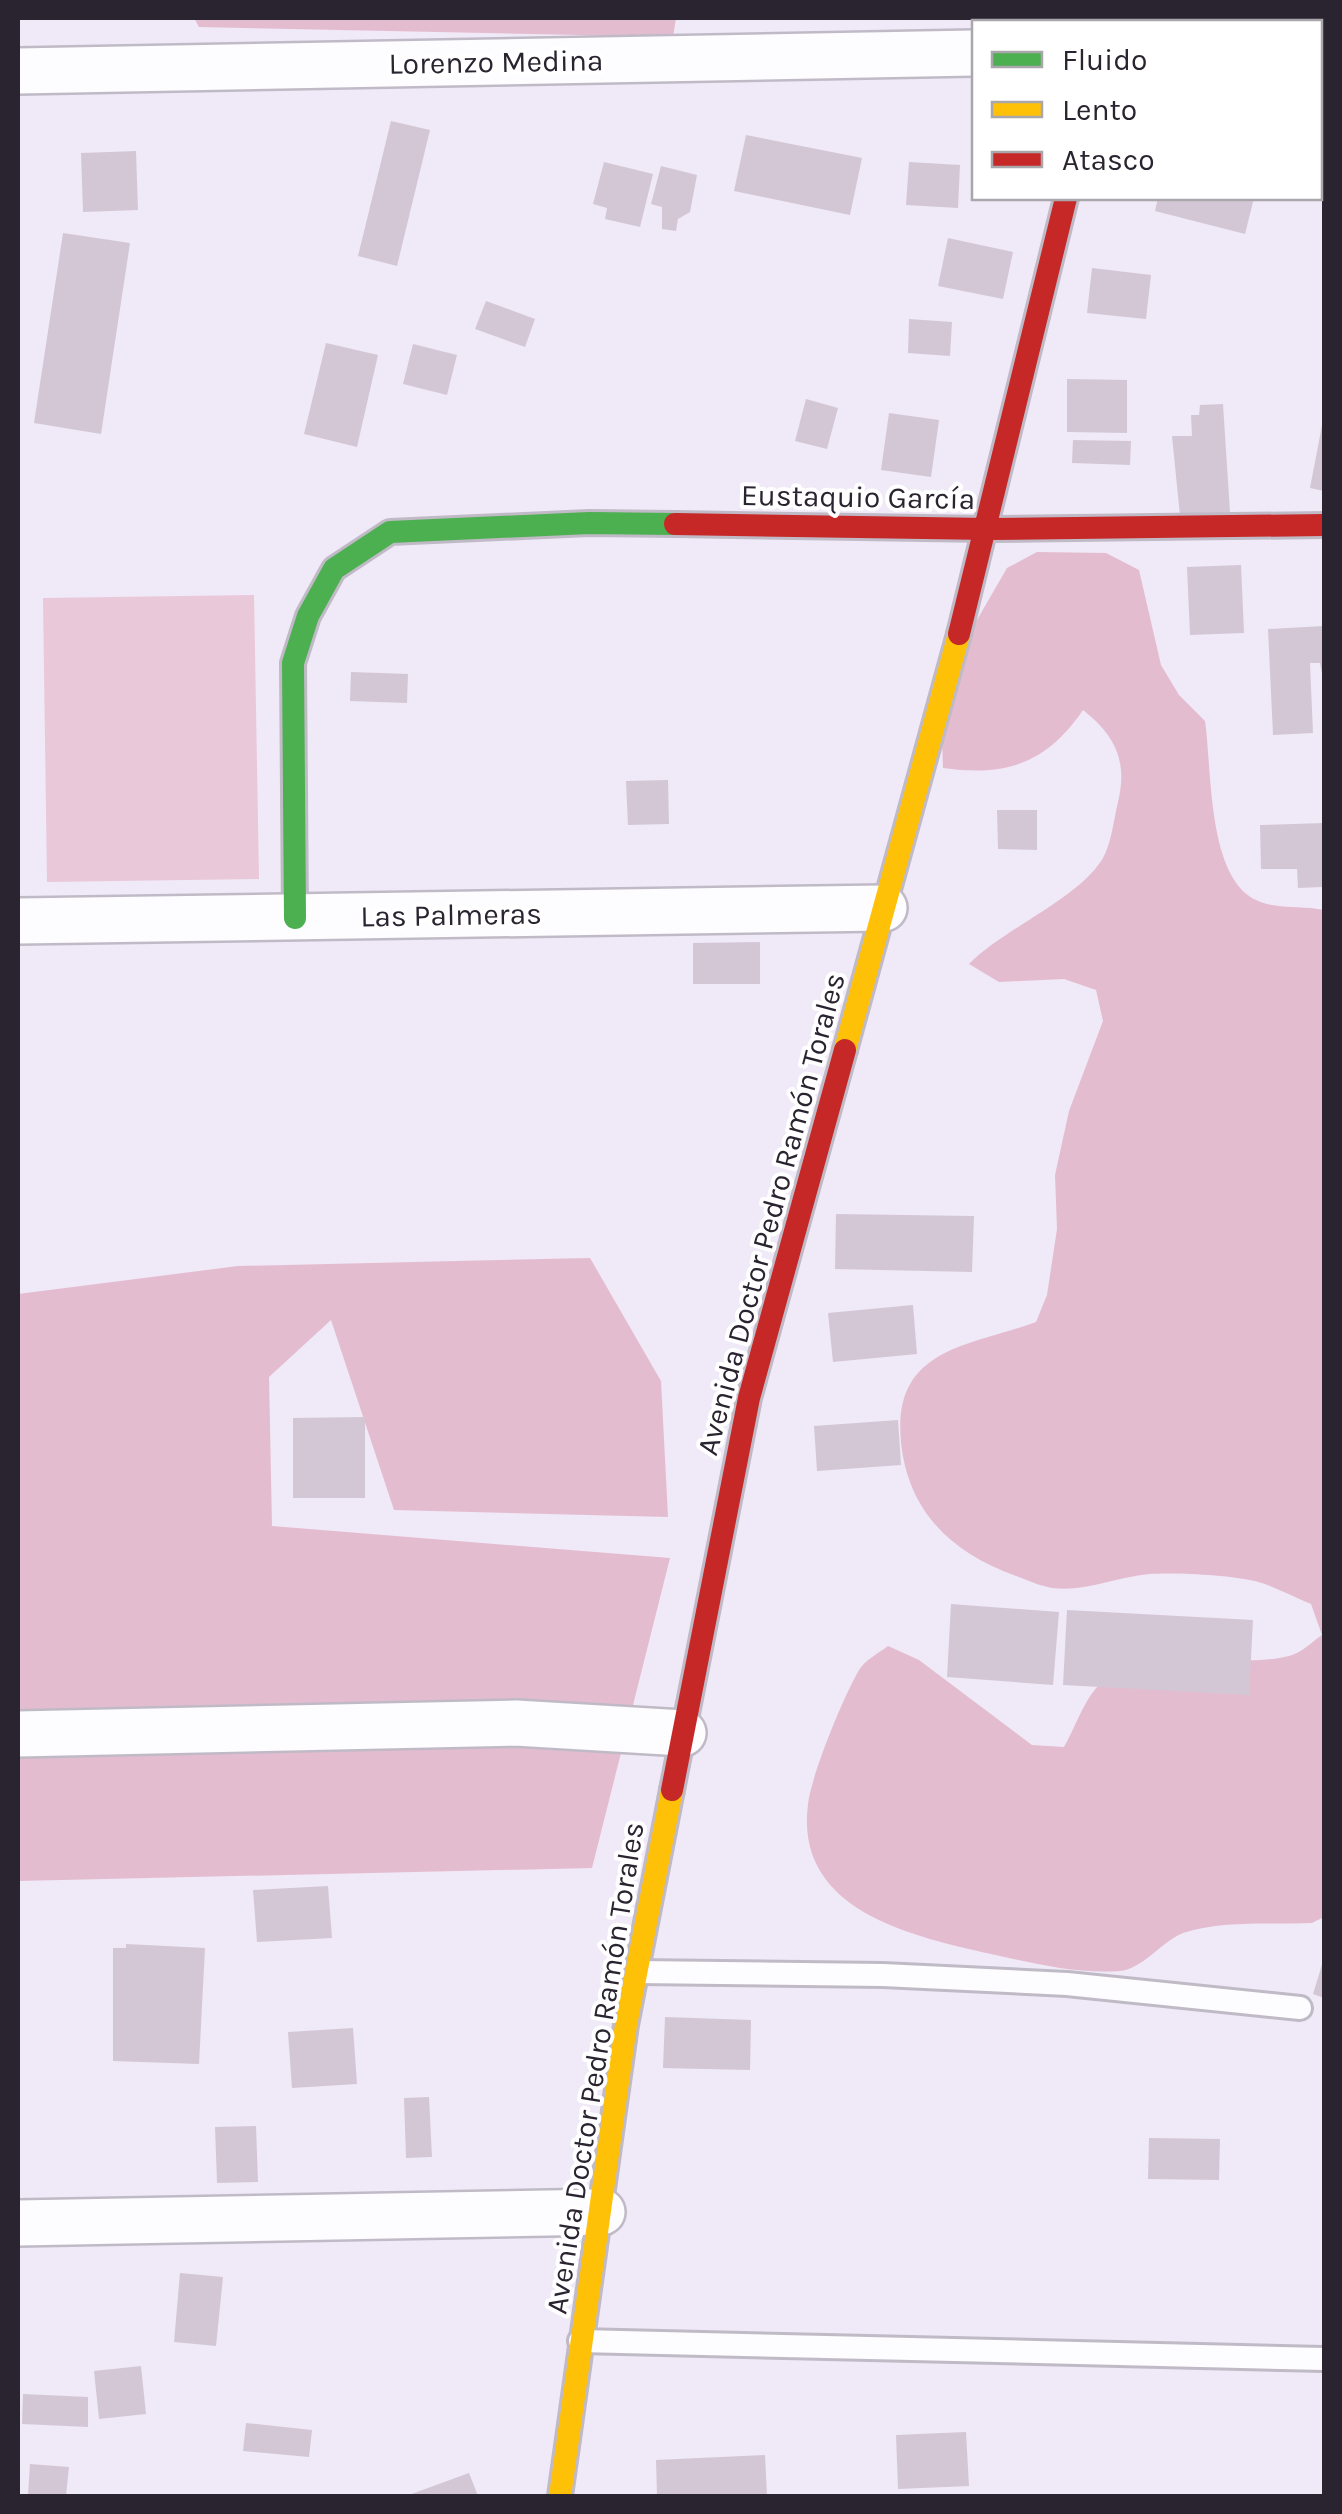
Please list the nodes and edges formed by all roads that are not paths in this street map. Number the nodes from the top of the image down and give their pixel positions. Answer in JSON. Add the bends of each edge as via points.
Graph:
{"nodes":[{"id":1,"x":972,"y":53,"type":"edge"},
{"id":2,"x":18,"y":71,"type":"edge"},
{"id":3,"x":1066,"y":200,"type":"edge"},
{"id":4,"x":1324,"y":525,"type":"edge"},
{"id":5,"x":988,"y":529,"type":"junction"},
{"id":6,"x":884,"y":908,"type":"junction"},
{"id":7,"x":295,"y":918,"type":"junction"},
{"id":8,"x":18,"y":922,"type":"edge"},
{"id":9,"x":684,"y":1733,"type":"junction"},
{"id":10,"x":18,"y":1734,"type":"edge"},
{"id":11,"x":637,"y":1972,"type":"junction"},
{"id":12,"x":1300,"y":2008,"type":"dead end"},
{"id":13,"x":602,"y":2212,"type":"junction"},
{"id":14,"x":18,"y":2223,"type":"edge"},
{"id":15,"x":580,"y":2341,"type":"junction"},
{"id":16,"x":1324,"y":2359,"type":"edge"},
{"id":17,"x":560,"y":2496,"type":"edge"}],
"edges":[{"from":1,"to":2,"type":"street","name":"Lorenzo Medina"},
{"from":3,"to":5,"type":"street","name":"Avenida Doctor Pedro Ramón Torales"},
{"from":4,"to":5,"type":"street","name":"Eustaquio García"},
{"from":5,"to":6,"type":"street","name":"Avenida Doctor Pedro Ramón Torales"},
{"from":5,"to":7,"type":"street","name":"Eustaquio García","via":[[569,523],[390,532],[334,569],[308,616],[293,663]]},
{"from":6,"to":7,"type":"street","name":"Las Palmeras"},
{"from":6,"to":9,"type":"street","name":"Avenida Doctor Pedro Ramón Torales","via":[[749,1398]]},
{"from":7,"to":8,"type":"street","name":"Las Palmeras"},
{"from":9,"to":10,"type":"street","via":[[516,1724]]},
{"from":9,"to":11,"type":"street","name":"Avenida Doctor Pedro Ramón Torales"},
{"from":11,"to":12,"type":"lane","via":[[1067,1984]]},
{"from":11,"to":13,"type":"street","name":"Avenida Doctor Pedro Ramón Torales"},
{"from":13,"to":14,"type":"street"},
{"from":13,"to":15,"type":"street","name":"Avenida Doctor Pedro Ramón Torales"},
{"from":15,"to":16,"type":"lane"},
{"from":15,"to":17,"type":"street","name":"Avenida Doctor Pedro Ramón Torales"}]}
